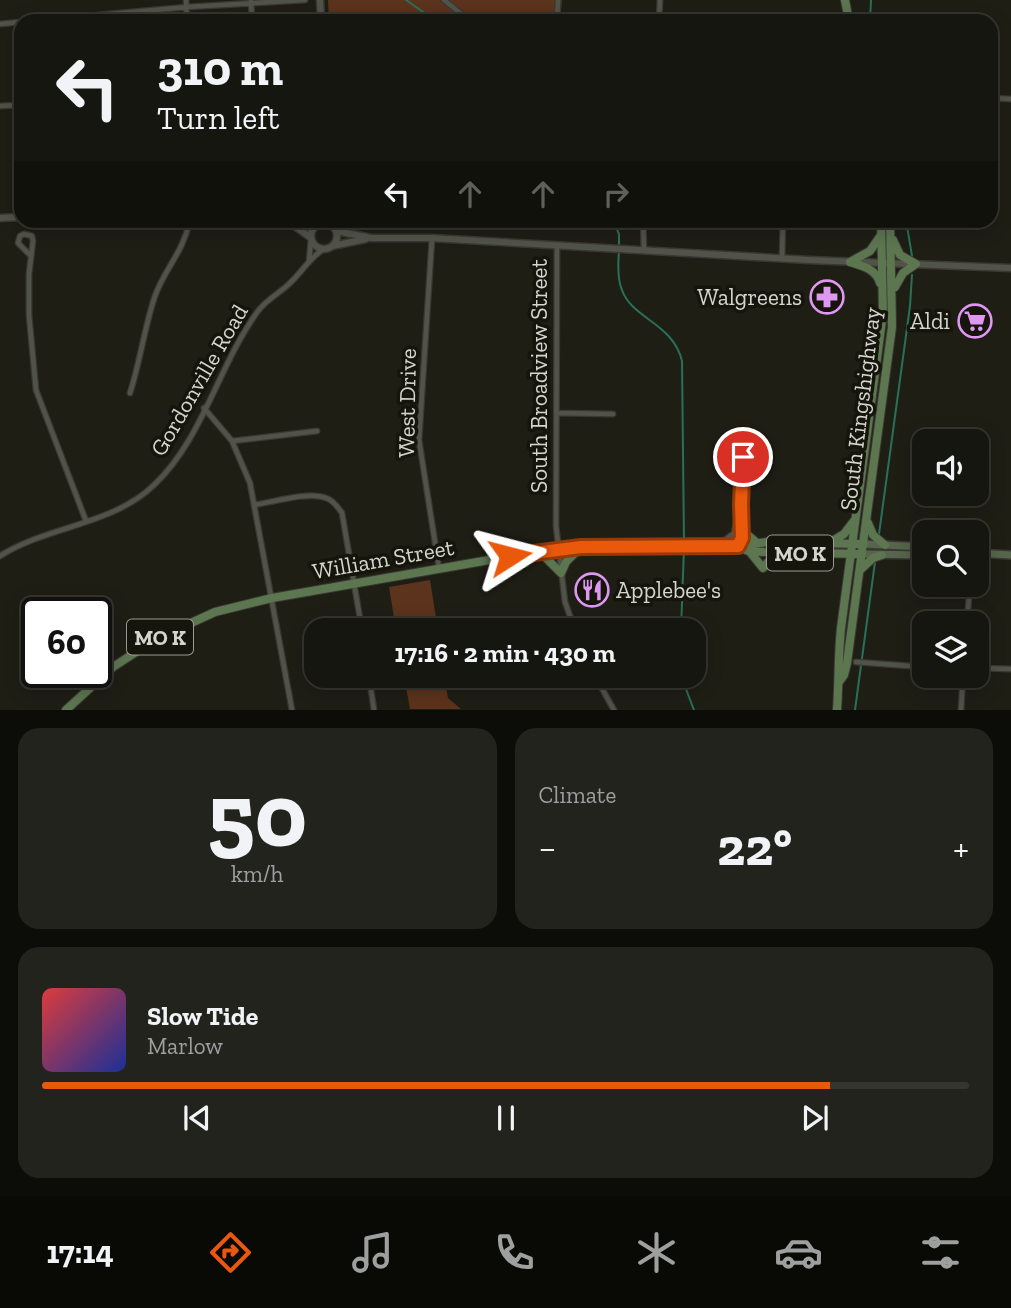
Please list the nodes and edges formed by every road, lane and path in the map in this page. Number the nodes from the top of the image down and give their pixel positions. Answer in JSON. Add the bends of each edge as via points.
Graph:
{"nodes":[{"id":1,"x":186,"y":0,"type":"edge"},
{"id":2,"x":305,"y":0,"type":"edge"},
{"id":3,"x":444,"y":0,"type":"edge"},
{"id":4,"x":251,"y":1,"type":"edge"},
{"id":5,"x":187,"y":7,"type":"junction"},
{"id":6,"x":110,"y":14,"type":"edge"},
{"id":7,"x":187,"y":14,"type":"edge"},
{"id":8,"x":461,"y":14,"type":"edge"},
{"id":9,"x":187,"y":228,"type":"edge"},
{"id":10,"x":300,"y":228,"type":"edge"},
{"id":11,"x":316,"y":228,"type":"edge"},
{"id":12,"x":334,"y":228,"type":"edge"},
{"id":13,"x":340,"y":228,"type":"edge"},
{"id":14,"x":643,"y":228,"type":"edge"},
{"id":15,"x":783,"y":228,"type":"edge"},
{"id":16,"x":884,"y":228,"type":"edge"},
{"id":17,"x":888,"y":228,"type":"edge"},
{"id":18,"x":886,"y":233,"type":"junction"},
{"id":19,"x":311,"y":238,"type":"junction"},
{"id":20,"x":372,"y":238,"type":"junction"},
{"id":21,"x":432,"y":238,"type":"junction"},
{"id":22,"x":557,"y":245,"type":"junction"},
{"id":23,"x":332,"y":246,"type":"junction"},
{"id":24,"x":324,"y":249,"type":"junction"},
{"id":25,"x":644,"y":250,"type":"junction"},
{"id":26,"x":31,"y":257,"type":"junction"},
{"id":27,"x":782,"y":259,"type":"junction"},
{"id":28,"x":309,"y":262,"type":"junction"},
{"id":29,"x":850,"y":262,"type":"junction"},
{"id":30,"x":887,"y":263,"type":"junction"},
{"id":31,"x":916,"y":264,"type":"junction"},
{"id":32,"x":1011,"y":268,"type":"edge"},
{"id":33,"x":888,"y":294,"type":"junction"},
{"id":34,"x":130,"y":393,"type":"dead end"},
{"id":35,"x":204,"y":408,"type":"junction"},
{"id":36,"x":557,"y":413,"type":"junction"},
{"id":37,"x":613,"y":414,"type":"dead end"},
{"id":38,"x":317,"y":431,"type":"dead end"},
{"id":39,"x":232,"y":441,"type":"junction"},
{"id":40,"x":743,"y":457,"type":"dead end"},
{"id":41,"x":741,"y":504,"type":"junction"},
{"id":42,"x":254,"y":505,"type":"junction"},
{"id":43,"x":856,"y":518,"type":"junction"},
{"id":44,"x":867,"y":520,"type":"junction"},
{"id":45,"x":86,"y":521,"type":"junction"},
{"id":46,"x":742,"y":530,"type":"junction"},
{"id":47,"x":757,"y":543,"type":"junction"},
{"id":48,"x":828,"y":543,"type":"junction"},
{"id":49,"x":851,"y":544,"type":"junction"},
{"id":50,"x":864,"y":544,"type":"junction"},
{"id":51,"x":719,"y":545,"type":"junction"},
{"id":52,"x":886,"y":545,"type":"junction"},
{"id":53,"x":738,"y":546,"type":"junction"},
{"id":54,"x":912,"y":546,"type":"edge"},
{"id":55,"x":581,"y":547,"type":"junction"},
{"id":56,"x":558,"y":548,"type":"junction"},
{"id":57,"x":748,"y":551,"type":"junction"},
{"id":58,"x":534,"y":552,"type":"junction"},
{"id":59,"x":782,"y":552,"type":"junction"},
{"id":60,"x":832,"y":554,"type":"junction"},
{"id":61,"x":850,"y":554,"type":"junction"},
{"id":62,"x":862,"y":554,"type":"junction"},
{"id":63,"x":989,"y":554,"type":"edge"},
{"id":64,"x":881,"y":555,"type":"junction"},
{"id":65,"x":912,"y":555,"type":"edge"},
{"id":66,"x":1011,"y":555,"type":"edge"},
{"id":67,"x":0,"y":556,"type":"edge"},
{"id":68,"x":439,"y":568,"type":"junction"},
{"id":69,"x":860,"y":570,"type":"junction"},
{"id":70,"x":848,"y":572,"type":"junction"},
{"id":71,"x":561,"y":573,"type":"junction"},
{"id":72,"x":355,"y":583,"type":"junction"},
{"id":73,"x":272,"y":598,"type":"junction"},
{"id":74,"x":360,"y":618,"type":"edge"},
{"id":75,"x":571,"y":618,"type":"edge"},
{"id":76,"x":838,"y":649,"type":"junction"},
{"id":77,"x":852,"y":663,"type":"junction"},
{"id":78,"x":912,"y":666,"type":"edge"},
{"id":79,"x":989,"y":668,"type":"edge"},
{"id":80,"x":1011,"y":669,"type":"edge"},
{"id":81,"x":839,"y":682,"type":"junction"},
{"id":82,"x":371,"y":688,"type":"edge"},
{"id":83,"x":602,"y":688,"type":"edge"},
{"id":84,"x":962,"y":688,"type":"edge"},
{"id":85,"x":66,"y":709,"type":"edge"},
{"id":86,"x":292,"y":709,"type":"edge"},
{"id":87,"x":374,"y":709,"type":"edge"},
{"id":88,"x":614,"y":709,"type":"edge"},
{"id":89,"x":837,"y":709,"type":"edge"},
{"id":90,"x":961,"y":709,"type":"edge"}],
"edges":[{"from":1,"to":5,"type":"street"},
{"from":2,"to":4,"type":"street"},
{"from":3,"to":8,"type":"street"},
{"from":4,"to":5,"type":"street"},
{"from":5,"to":6,"type":"street"},
{"from":5,"to":7,"type":"street"},
{"from":9,"to":34,"type":"street","via":[[178,255],[154,296]]},
{"from":10,"to":19,"type":"street"},
{"from":11,"to":19,"type":"street"},
{"from":12,"to":23,"type":"street","via":[[337,238]]},
{"from":13,"to":20,"type":"street"},
{"from":14,"to":25,"type":"street"},
{"from":15,"to":27,"type":"street"},
{"from":16,"to":18,"type":"main road"},
{"from":17,"to":18,"type":"main road"},
{"from":18,"to":29,"type":"main road","via":[[870,251]]},
{"from":18,"to":30,"type":"main road","name":"South Kingshighway"},
{"from":18,"to":31,"type":"main road","via":[[900,255]]},
{"from":19,"to":24,"type":"street","via":[[317,248]]},
{"from":19,"to":28,"type":"street"},
{"from":20,"to":21,"type":"street"},
{"from":20,"to":23,"type":"street"},
{"from":21,"to":22,"type":"street"},
{"from":21,"to":68,"type":"street","name":"West Drive","via":[[419,440]]},
{"from":22,"to":25,"type":"street"},
{"from":22,"to":36,"type":"street","name":"South Broadview Street"},
{"from":23,"to":24,"type":"street"},
{"from":24,"to":28,"type":"street","name":"Gordonville Road"},
{"from":25,"to":27,"type":"street"},
{"from":26,"to":26,"type":"street","via":[[32,236],[24,234],[18,243]]},
{"from":26,"to":45,"type":"street","via":[[29,315],[36,390]]},
{"from":27,"to":29,"type":"street"},
{"from":28,"to":35,"type":"street","name":"Gordonville Road","via":[[288,286],[264,303]]},
{"from":29,"to":30,"type":"street"},
{"from":29,"to":33,"type":"main road","via":[[878,275]]},
{"from":30,"to":31,"type":"street"},
{"from":30,"to":33,"type":"main road","name":"South Kingshighway"},
{"from":31,"to":32,"type":"street"},
{"from":31,"to":33,"type":"main road"},
{"from":33,"to":43,"type":"main road","name":"South Kingshighway"},
{"from":33,"to":44,"type":"main road","name":"South Kingshighway","via":[[892,327]]},
{"from":35,"to":39,"type":"street"},
{"from":35,"to":45,"type":"street","name":"Gordonville Road","via":[[180,454],[152,487],[125,505]]},
{"from":36,"to":37,"type":"street"},
{"from":36,"to":56,"type":"street","name":"South Broadview Street"},
{"from":38,"to":39,"type":"street"},
{"from":39,"to":42,"type":"street"},
{"from":40,"to":41,"type":"street"},
{"from":41,"to":46,"type":"street"},
{"from":41,"to":51,"type":"street","via":[[734,533]]},
{"from":42,"to":72,"type":"street","via":[[313,496],[335,504],[342,513]]},
{"from":42,"to":73,"type":"street"},
{"from":43,"to":48,"type":"main road","via":[[844,534]]},
{"from":43,"to":49,"type":"main road","name":"South Kingshighway"},
{"from":44,"to":50,"type":"main road","name":"South Kingshighway"},
{"from":44,"to":52,"type":"main road","via":[[873,535]]},
{"from":45,"to":67,"type":"street","name":"Gordonville Road","via":[[38,536]]},
{"from":46,"to":47,"type":"main road"},
{"from":46,"to":53,"type":"street"},
{"from":47,"to":48,"type":"main road","name":"William Street","number":"MO K"},
{"from":47,"to":53,"type":"main road","name":"William Street","number":"MO K"},
{"from":48,"to":49,"type":"main road","name":"William Street","number":"MO K"},
{"from":49,"to":50,"type":"main road","name":"William Street","number":"MO K"},
{"from":49,"to":61,"type":"main road","name":"South Kingshighway"},
{"from":50,"to":52,"type":"main road","name":"William Street"},
{"from":50,"to":62,"type":"main road","name":"South Kingshighway"},
{"from":51,"to":53,"type":"main road","name":"William Street","number":"MO K"},
{"from":51,"to":55,"type":"main road","name":"William Street","number":"MO K"},
{"from":52,"to":54,"type":"main road","name":"William Street"},
{"from":53,"to":57,"type":"main road","name":"William Street","number":"MO K"},
{"from":55,"to":56,"type":"main road","name":"William Street","number":"MO K"},
{"from":55,"to":71,"type":"main road"},
{"from":56,"to":58,"type":"main road","name":"William Street","number":"MO K"},
{"from":56,"to":71,"type":"street","name":"South Broadview Street"},
{"from":57,"to":59,"type":"main road","name":"William Street","number":"MO K"},
{"from":57,"to":59,"type":"main road","via":[[763,568]]},
{"from":58,"to":68,"type":"main road","name":"William Street","number":"MO K"},
{"from":58,"to":71,"type":"main road"},
{"from":59,"to":60,"type":"main road","name":"William Street","number":"MO K"},
{"from":60,"to":61,"type":"main road","name":"William Street","number":"MO K"},
{"from":60,"to":70,"type":"main road"},
{"from":61,"to":62,"type":"main road","name":"William Street","number":"MO K"},
{"from":61,"to":70,"type":"main road","name":"South Kingshighway"},
{"from":62,"to":64,"type":"main road","name":"William Street"},
{"from":62,"to":69,"type":"main road","name":"South Kingshighway"},
{"from":63,"to":66,"type":"main road"},
{"from":64,"to":65,"type":"main road","name":"William Street"},
{"from":64,"to":69,"type":"main road"},
{"from":68,"to":72,"type":"main road","name":"William Street","number":"MO K"},
{"from":69,"to":77,"type":"main road","name":"South Kingshighway","via":[[849,652]]},
{"from":70,"to":76,"type":"main road","name":"South Kingshighway"},
{"from":71,"to":75,"type":"street","name":"South Broadview Street"},
{"from":72,"to":73,"type":"main road","name":"William Street","number":"MO K"},
{"from":72,"to":74,"type":"street"},
{"from":73,"to":85,"type":"main road","name":"William Street","number":"MO K","via":[[215,612],[164,635],[113,667]]},
{"from":73,"to":86,"type":"street"},
{"from":76,"to":77,"type":"main road","via":[[842,658]]},
{"from":76,"to":81,"type":"main road","name":"South Kingshighway"},
{"from":77,"to":78,"type":"street"},
{"from":77,"to":81,"type":"main road","name":"South Kingshighway"},
{"from":79,"to":80,"type":"street"},
{"from":81,"to":89,"type":"main road","name":"South Kingshighway"},
{"from":82,"to":87,"type":"street"},
{"from":83,"to":88,"type":"street"},
{"from":84,"to":90,"type":"street"}]}
